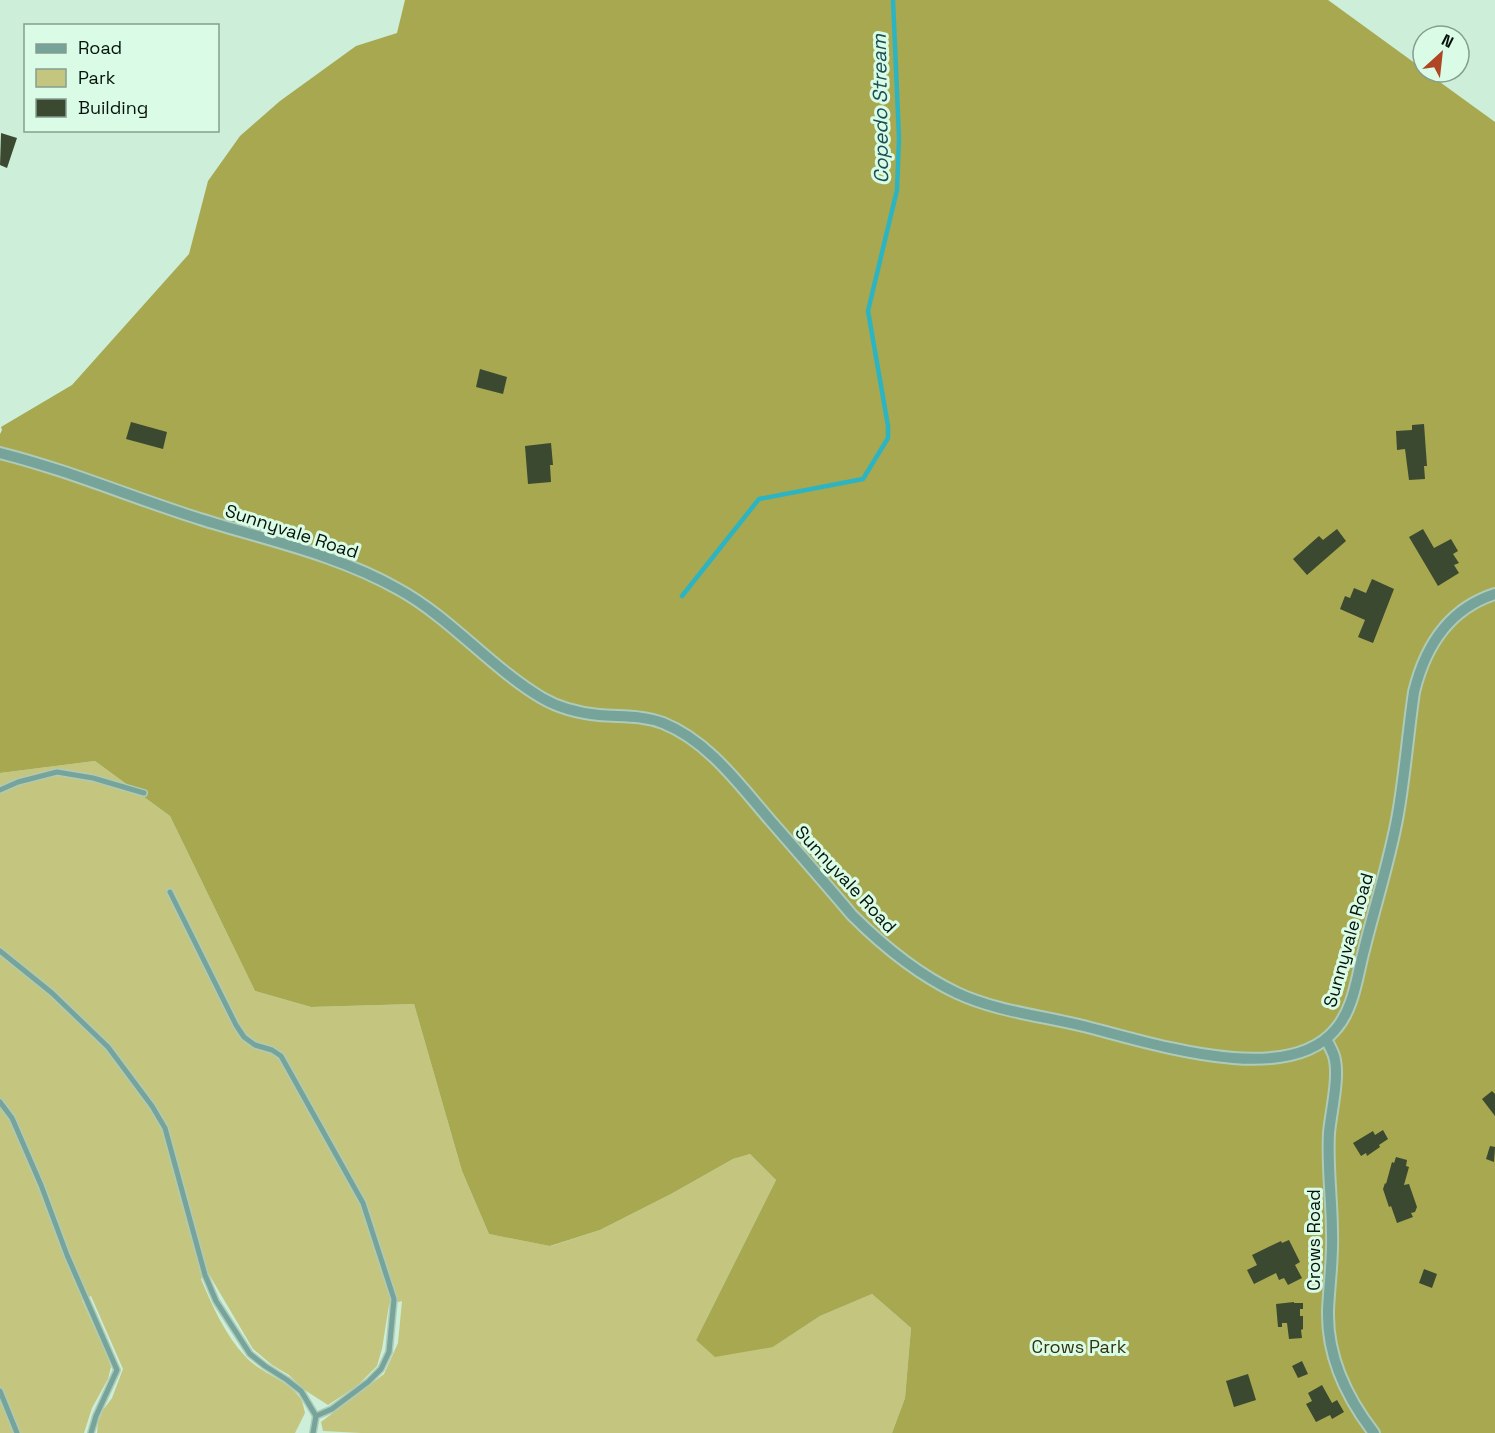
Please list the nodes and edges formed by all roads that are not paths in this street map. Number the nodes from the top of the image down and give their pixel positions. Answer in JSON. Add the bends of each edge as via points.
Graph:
{"nodes":[{"id":1,"x":0,"y":453,"type":"edge"},
{"id":2,"x":1495,"y":594,"type":"edge"},
{"id":3,"x":0,"y":790,"type":"edge"},
{"id":4,"x":144,"y":793,"type":"dead end"},
{"id":5,"x":170,"y":892,"type":"dead end"},
{"id":6,"x":0,"y":951,"type":"edge"},
{"id":7,"x":1326,"y":1039,"type":"junction"},
{"id":8,"x":0,"y":1102,"type":"edge"},
{"id":9,"x":0,"y":1391,"type":"edge"},
{"id":10,"x":316,"y":1416,"type":"junction"},
{"id":11,"x":17,"y":1433,"type":"edge"},
{"id":12,"x":91,"y":1433,"type":"edge"},
{"id":13,"x":313,"y":1433,"type":"edge"},
{"id":14,"x":1374,"y":1433,"type":"edge"}],
"edges":[{"from":1,"to":7,"type":"street","name":"Sunnyvale Road","via":[[345,564],[415,599],[500,669],[546,700],[585,713],[646,718],[677,730],[723,766],[869,932],[920,972],[957,993],[1016,1013],[1201,1054],[1286,1057]]},
{"from":2,"to":7,"type":"street","name":"Sunnyvale Road","via":[[1456,615],[1424,659],[1414,692],[1398,814],[1388,856],[1348,1010]]},
{"from":3,"to":4,"type":"lane","via":[[57,772]]},
{"from":5,"to":10,"type":"lane","via":[[236,1025],[249,1041],[281,1056],[363,1203],[394,1299],[389,1352],[381,1368],[332,1409]]},
{"from":6,"to":10,"type":"lane","via":[[52,993],[108,1047],[152,1106],[165,1128],[205,1275],[216,1301],[250,1354],[301,1391]]},
{"from":7,"to":14,"type":"street","name":"Crows Road","via":[[1334,1055],[1336,1074],[1328,1154],[1333,1249],[1328,1311],[1331,1349],[1348,1391]]},
{"from":8,"to":12,"type":"lane","via":[[12,1118],[117,1370]]},
{"from":9,"to":11,"type":"lane"},
{"from":10,"to":13,"type":"lane"}]}
